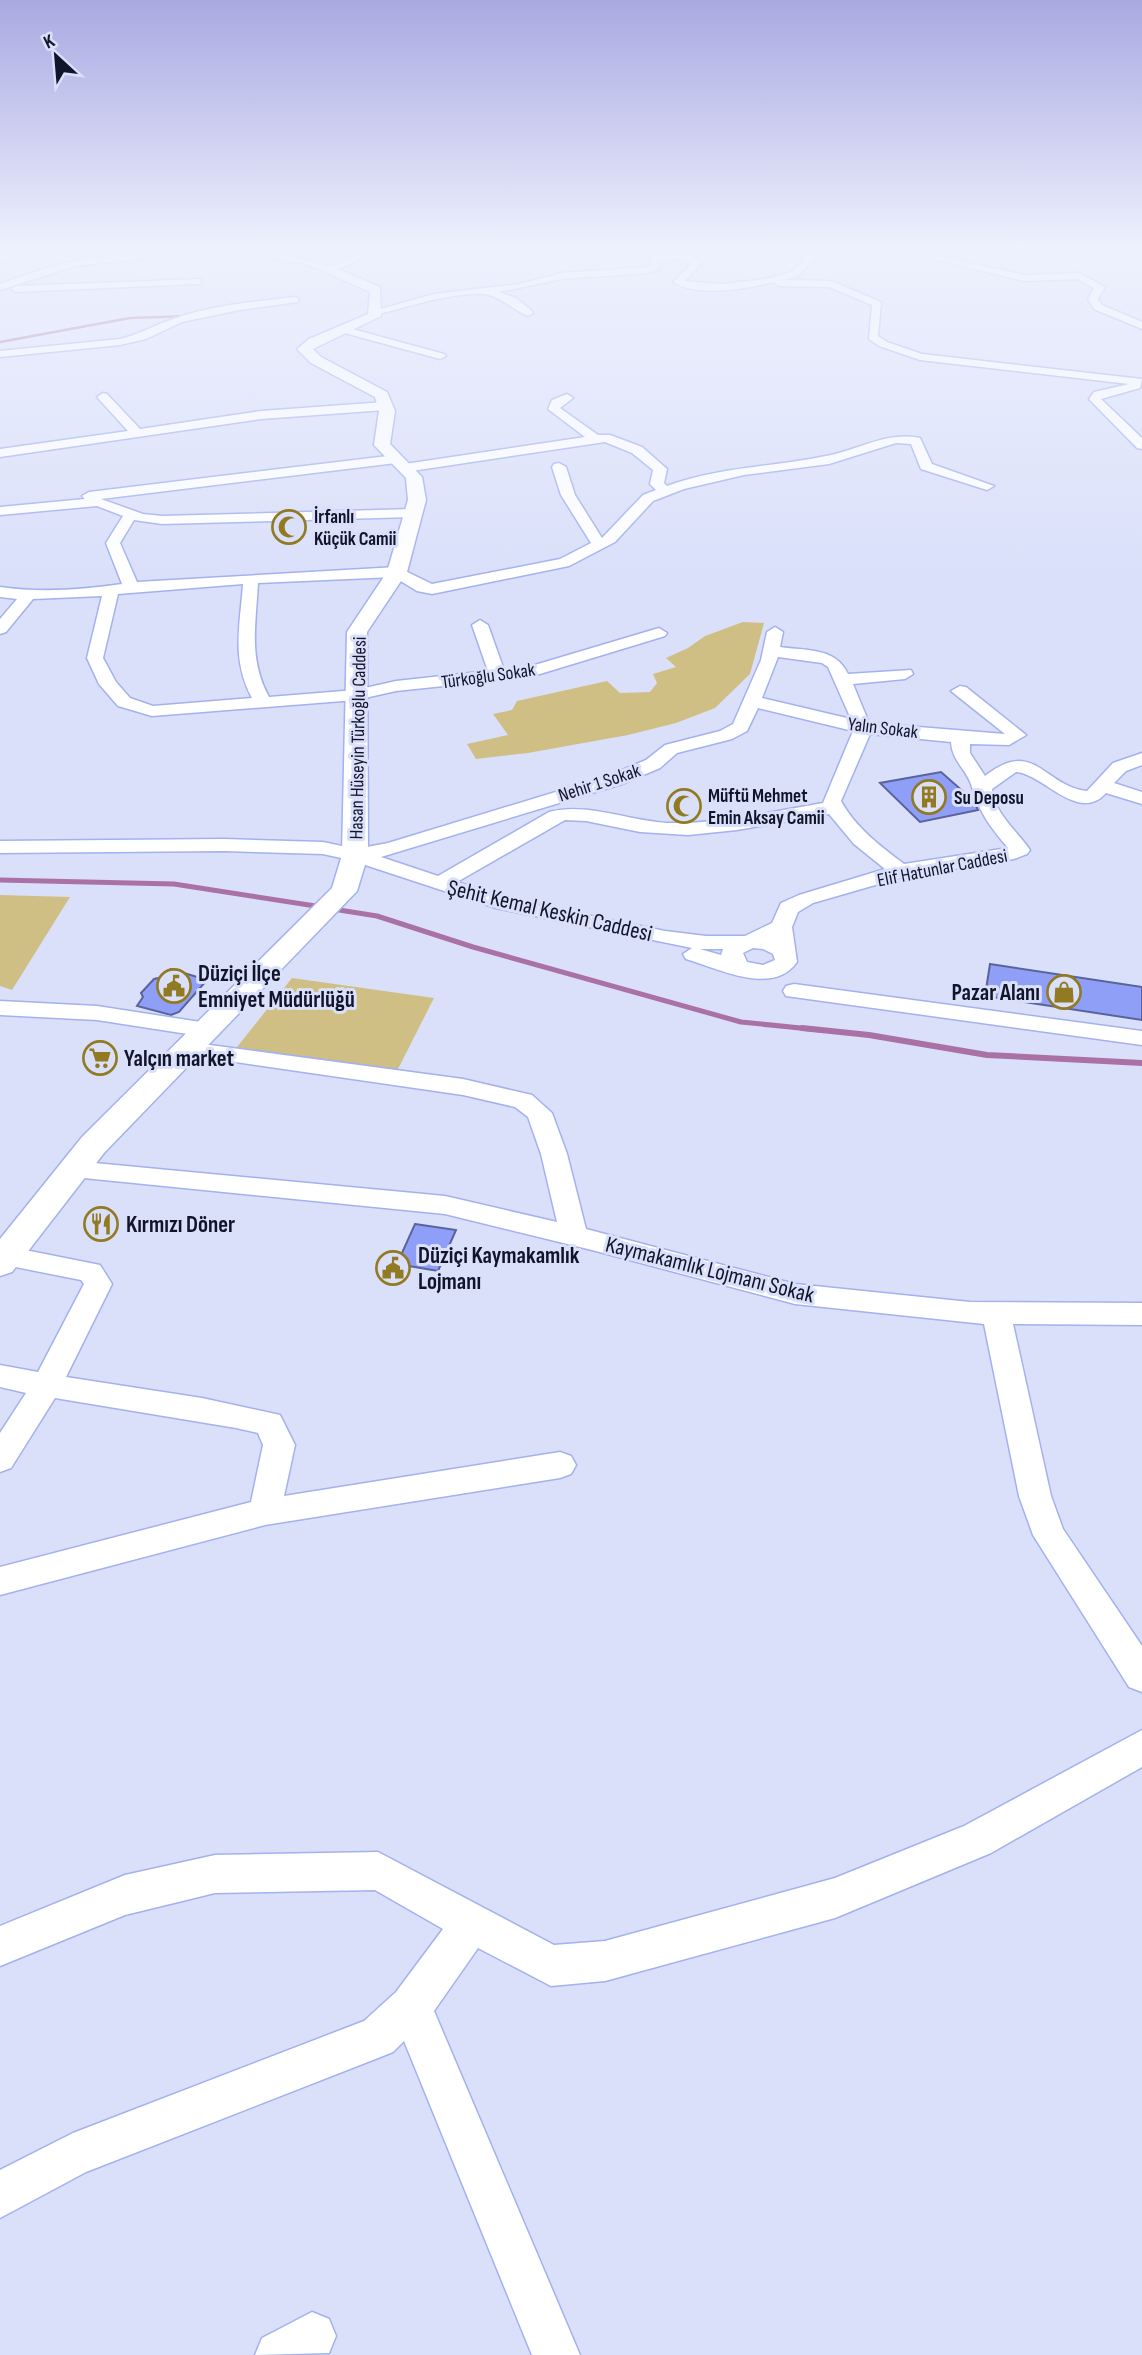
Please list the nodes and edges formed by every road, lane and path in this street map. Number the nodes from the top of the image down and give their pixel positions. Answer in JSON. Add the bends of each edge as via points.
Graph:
{"nodes":[{"id":1,"x":313,"y":357,"type":"edge"},
{"id":2,"x":928,"y":357,"type":"edge"},
{"id":3,"x":1142,"y":384,"type":"edge"},
{"id":4,"x":103,"y":397,"type":"dead end"},
{"id":5,"x":567,"y":398,"type":"dead end"},
{"id":6,"x":385,"y":405,"type":"junction"},
{"id":7,"x":137,"y":433,"type":"junction"},
{"id":8,"x":594,"y":438,"type":"junction"},
{"id":9,"x":1142,"y":445,"type":"edge"},
{"id":10,"x":0,"y":453,"type":"edge"},
{"id":11,"x":401,"y":464,"type":"junction"},
{"id":12,"x":559,"y":467,"type":"dead end"},
{"id":13,"x":987,"y":486,"type":"dead end"},
{"id":14,"x":665,"y":492,"type":"junction"},
{"id":15,"x":24,"y":509,"type":"junction"},
{"id":16,"x":0,"y":511,"type":"edge"},
{"id":17,"x":413,"y":513,"type":"junction"},
{"id":18,"x":132,"y":514,"type":"junction"},
{"id":19,"x":599,"y":545,"type":"junction"},
{"id":20,"x":397,"y":572,"type":"junction"},
{"id":21,"x":251,"y":579,"type":"junction"},
{"id":22,"x":131,"y":587,"type":"junction"},
{"id":23,"x":111,"y":590,"type":"junction"},
{"id":24,"x":0,"y":592,"type":"edge"},
{"id":25,"x":29,"y":595,"type":"junction"},
{"id":26,"x":480,"y":625,"type":"dead end"},
{"id":27,"x":0,"y":629,"type":"edge"},
{"id":28,"x":659,"y":632,"type":"dead end"},
{"id":29,"x":773,"y":641,"type":"joint"},
{"id":30,"x":905,"y":674,"type":"dead end"},
{"id":31,"x":498,"y":675,"type":"junction"},
{"id":32,"x":842,"y":680,"type":"junction"},
{"id":33,"x":960,"y":691,"type":"dead end"},
{"id":34,"x":356,"y":695,"type":"junction"},
{"id":35,"x":752,"y":701,"type":"junction"},
{"id":36,"x":263,"y":702,"type":"junction"},
{"id":37,"x":860,"y":727,"type":"junction"},
{"id":38,"x":960,"y":738,"type":"junction"},
{"id":39,"x":1142,"y":759,"type":"edge"},
{"id":40,"x":1102,"y":786,"type":"junction"},
{"id":41,"x":982,"y":787,"type":"junction"},
{"id":42,"x":1142,"y":798,"type":"edge"},
{"id":43,"x":834,"y":807,"type":"junction"},
{"id":44,"x":0,"y":847,"type":"edge"},
{"id":45,"x":0,"y":856,"type":"edge"},
{"id":46,"x":900,"y":871,"type":"junction"},
{"id":47,"x":349,"y":873,"type":"junction"},
{"id":48,"x":439,"y":884,"type":"junction"},
{"id":49,"x":781,"y":927,"type":"junction"},
{"id":50,"x":749,"y":942,"type":"junction"},
{"id":51,"x":783,"y":959,"type":"junction"},
{"id":52,"x":744,"y":969,"type":"junction"},
{"id":53,"x":794,"y":991,"type":"junction"},
{"id":54,"x":0,"y":1008,"type":"edge"},
{"id":55,"x":1142,"y":1038,"type":"edge"},
{"id":56,"x":198,"y":1040,"type":"junction"},
{"id":57,"x":73,"y":1170,"type":"junction"},
{"id":58,"x":574,"y":1236,"type":"junction"},
{"id":59,"x":2,"y":1260,"type":"edge"},
{"id":60,"x":996,"y":1314,"type":"junction"},
{"id":61,"x":1142,"y":1314,"type":"edge"},
{"id":62,"x":0,"y":1376,"type":"edge"},
{"id":63,"x":46,"y":1387,"type":"junction"},
{"id":64,"x":0,"y":1459,"type":"edge"},
{"id":65,"x":560,"y":1465,"type":"dead end"},
{"id":66,"x":265,"y":1512,"type":"junction"},
{"id":67,"x":0,"y":1581,"type":"edge"},
{"id":68,"x":1142,"y":1676,"type":"edge"},
{"id":69,"x":1142,"y":1747,"type":"edge"},
{"id":70,"x":472,"y":1923,"type":"junction"},
{"id":71,"x":0,"y":1946,"type":"edge"},
{"id":72,"x":411,"y":2007,"type":"junction"},
{"id":73,"x":0,"y":2195,"type":"edge"},
{"id":74,"x":556,"y":2355,"type":"edge"}],
"edges":[{"from":1,"to":6,"type":"main road","via":[[382,395]]},
{"from":2,"to":3,"type":"street","via":[[1121,377]]},
{"from":3,"to":9,"type":"street","via":[[1095,399]]},
{"from":4,"to":7,"type":"street"},
{"from":5,"to":8,"type":"street","via":[[554,409]]},
{"from":6,"to":7,"type":"street","via":[[261,415]]},
{"from":6,"to":11,"type":"main road","name":"Hasan Hüseyin Türkoğlu Caddesi","via":[[382,445]]},
{"from":7,"to":10,"type":"street"},
{"from":8,"to":11,"type":"street"},
{"from":8,"to":14,"type":"street","via":[[637,450],[660,469],[657,484]]},
{"from":11,"to":15,"type":"street","via":[[93,495]]},
{"from":11,"to":17,"type":"main road","name":"Hasan Hüseyin Türkoğlu Caddesi","via":[[414,477],[417,500]]},
{"from":12,"to":19,"type":"street","via":[[568,495]]},
{"from":13,"to":14,"type":"street","via":[[926,466],[916,441],[895,439],[829,460],[744,471]]},
{"from":14,"to":19,"type":"street","via":[[648,498]]},
{"from":15,"to":16,"type":"street"},
{"from":15,"to":18,"type":"street","via":[[98,502]]},
{"from":17,"to":18,"type":"street","via":[[162,520]]},
{"from":17,"to":20,"type":"main road","name":"Hasan Hüseyin Türkoğlu Caddesi"},
{"from":18,"to":22,"type":"street","via":[[113,543]]},
{"from":19,"to":20,"type":"street","via":[[564,563],[432,589]]},
{"from":20,"to":21,"type":"street"},
{"from":20,"to":34,"type":"main road","name":"Hasan Hüseyin Türkoğlu Caddesi","via":[[357,632]]},
{"from":21,"to":22,"type":"street"},
{"from":21,"to":36,"type":"street","via":[[246,661]]},
{"from":22,"to":23,"type":"street"},
{"from":23,"to":25,"type":"street"},
{"from":23,"to":36,"type":"street","name":"Türkoğlu Sokak","via":[[95,658],[124,702],[152,711]]},
{"from":24,"to":25,"type":"street"},
{"from":25,"to":27,"type":"street"},
{"from":26,"to":31,"type":"street"},
{"from":28,"to":31,"type":"street","name":"Türkoğlu Sokak","via":[[530,671]]},
{"from":29,"to":32,"type":"street","via":[[827,659],[835,664]]},
{"from":29,"to":35,"type":"street","name":"Nehir 1 Sokak"},
{"from":30,"to":32,"type":"street"},
{"from":31,"to":34,"type":"street","name":"Türkoğlu Sokak"},
{"from":32,"to":37,"type":"street"},
{"from":33,"to":38,"type":"street","name":"Yalın Sokak","via":[[1017,735],[1009,740]]},
{"from":34,"to":36,"type":"street","name":"Türkoğlu Sokak"},
{"from":34,"to":47,"type":"main road","name":"Hasan Hüseyin Türkoğlu Caddesi"},
{"from":35,"to":37,"type":"street","name":"Yalın Sokak"},
{"from":35,"to":47,"type":"street","name":"Nehir 1 Sokak","via":[[741,727],[726,736],[671,749],[653,764],[615,780],[391,849]]},
{"from":37,"to":38,"type":"street","name":"Yalın Sokak"},
{"from":37,"to":43,"type":"street","via":[[862,732],[831,801]]},
{"from":38,"to":41,"type":"street","via":[[961,753]]},
{"from":39,"to":40,"type":"street","via":[[1115,768]]},
{"from":40,"to":41,"type":"street","via":[[1092,797],[1081,798],[1018,765]]},
{"from":40,"to":42,"type":"street"},
{"from":41,"to":46,"type":"street","name":"Elif Hatunlar Caddesi","via":[[981,794],[997,821],[1020,850]]},
{"from":43,"to":46,"type":"street","via":[[871,849]]},
{"from":43,"to":48,"type":"street","via":[[685,830],[568,812]]},
{"from":44,"to":47,"type":"street","via":[[323,848]]},
{"from":45,"to":47,"type":"street","via":[[258,860],[311,864]]},
{"from":46,"to":49,"type":"street","name":"Elif Hatunlar Caddesi","via":[[806,899],[789,908]]},
{"from":47,"to":48,"type":"street","name":"Şehit Kemal Keskin Caddesi"},
{"from":47,"to":52,"type":"street","via":[[512,918],[701,955]]},
{"from":47,"to":56,"type":"main road","via":[[296,941]]},
{"from":48,"to":50,"type":"street","name":"Şehit Kemal Keskin Caddesi","via":[[503,904],[665,938]]},
{"from":49,"to":50,"type":"street"},
{"from":49,"to":51,"type":"street"},
{"from":50,"to":51,"type":"street","via":[[765,942]]},
{"from":50,"to":52,"type":"street","via":[[732,953],[735,963]]},
{"from":51,"to":52,"type":"street","via":[[766,972]]},
{"from":51,"to":53,"type":"street","via":[[783,981]]},
{"from":52,"to":53,"type":"street","via":[[765,983]]},
{"from":53,"to":55,"type":"street"},
{"from":54,"to":56,"type":"street","via":[[97,1013]]},
{"from":56,"to":57,"type":"main road"},
{"from":56,"to":58,"type":"street","via":[[523,1101],[539,1114]]},
{"from":57,"to":58,"type":"street","name":"Kaymakamlık Lojmanı Sokak","via":[[445,1205]]},
{"from":57,"to":59,"type":"main road"},
{"from":58,"to":60,"type":"street","name":"Kaymakamlık Lojmanı Sokak","via":[[794,1294]]},
{"from":59,"to":63,"type":"street","via":[[90,1272],[98,1284]]},
{"from":60,"to":61,"type":"street","name":"Kaymakamlık Lojmanı Sokak"},
{"from":60,"to":68,"type":"street","via":[[1035,1496],[1049,1535]]},
{"from":62,"to":63,"type":"street"},
{"from":63,"to":64,"type":"street"},
{"from":63,"to":66,"type":"street","via":[[269,1423],[279,1445]]},
{"from":65,"to":66,"type":"street"},
{"from":66,"to":67,"type":"street"},
{"from":69,"to":70,"type":"street","via":[[977,1840],[835,1898],[605,1961],[551,1966]]},
{"from":70,"to":71,"type":"street","via":[[378,1871],[215,1874],[125,1895]]},
{"from":70,"to":72,"type":"street"},
{"from":72,"to":73,"type":"street","via":[[378,2037],[73,2155]]},
{"from":72,"to":74,"type":"street"}]}
